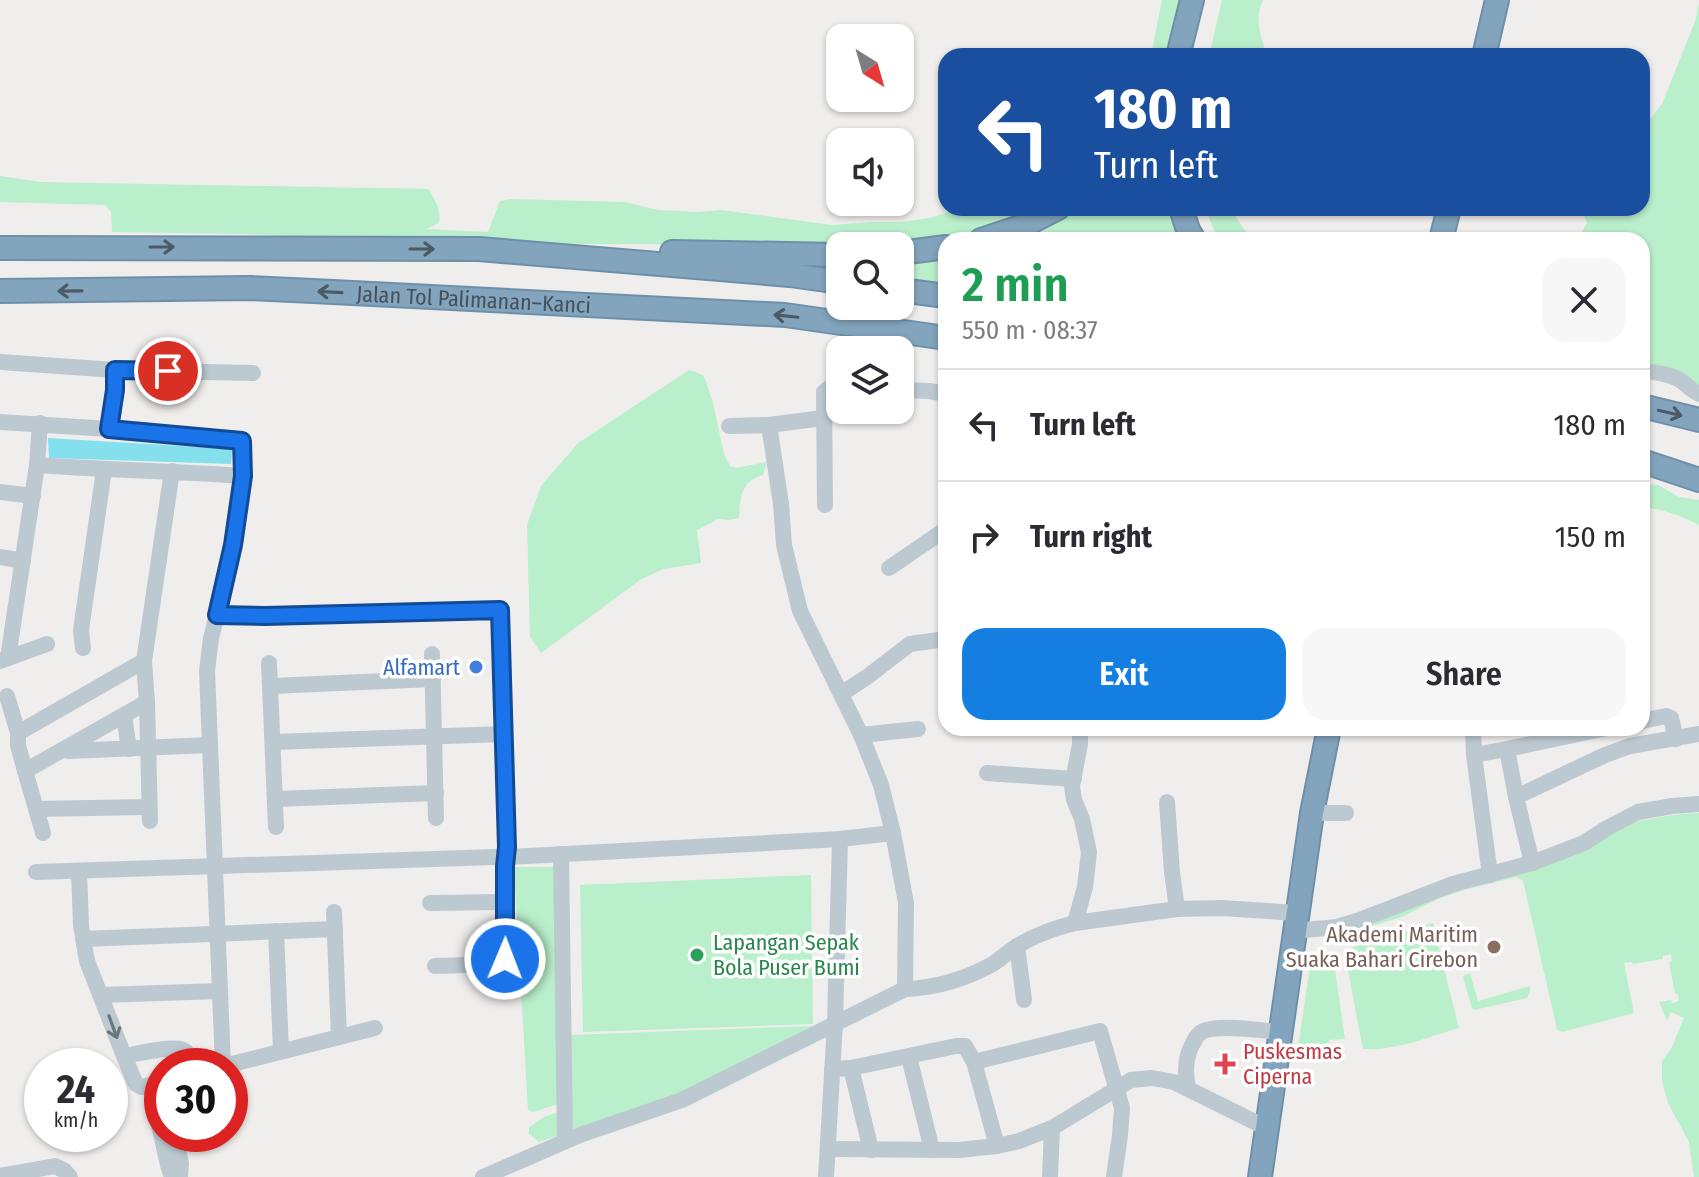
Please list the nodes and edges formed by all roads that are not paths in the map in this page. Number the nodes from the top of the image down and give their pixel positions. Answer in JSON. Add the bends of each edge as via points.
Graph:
{"nodes":[{"id":1,"x":1192,"y":0,"type":"edge"},
{"id":2,"x":1201,"y":0,"type":"edge"},
{"id":3,"x":1497,"y":0,"type":"edge"},
{"id":4,"x":1180,"y":48,"type":"edge"},
{"id":5,"x":1190,"y":48,"type":"edge"},
{"id":6,"x":1486,"y":48,"type":"edge"},
{"id":7,"x":1042,"y":216,"type":"edge"},
{"id":8,"x":1005,"y":232,"type":"edge"},
{"id":9,"x":0,"y":248,"type":"edge"},
{"id":10,"x":938,"y":248,"type":"edge"},
{"id":11,"x":479,"y":249,"type":"junction"},
{"id":12,"x":914,"y":251,"type":"edge"},
{"id":13,"x":826,"y":255,"type":"edge"},
{"id":14,"x":826,"y":280,"type":"edge"},
{"id":15,"x":0,"y":291,"type":"edge"},
{"id":16,"x":914,"y":292,"type":"edge"},
{"id":17,"x":938,"y":295,"type":"edge"},
{"id":18,"x":938,"y":337,"type":"edge"},
{"id":19,"x":0,"y":362,"type":"edge"},
{"id":20,"x":115,"y":370,"type":"junction"},
{"id":21,"x":1650,"y":372,"type":"edge"},
{"id":22,"x":253,"y":373,"type":"dead end"},
{"id":23,"x":826,"y":390,"type":"edge"},
{"id":24,"x":914,"y":390,"type":"edge"},
{"id":25,"x":938,"y":393,"type":"edge"},
{"id":26,"x":1699,"y":394,"type":"edge"},
{"id":27,"x":1650,"y":408,"type":"edge"},
{"id":28,"x":823,"y":418,"type":"junction"},
{"id":29,"x":1699,"y":420,"type":"edge"},
{"id":30,"x":0,"y":422,"type":"edge"},
{"id":31,"x":40,"y":423,"type":"junction"},
{"id":32,"x":769,"y":425,"type":"junction"},
{"id":33,"x":729,"y":426,"type":"dead end"},
{"id":34,"x":109,"y":429,"type":"junction"},
{"id":35,"x":1650,"y":452,"type":"edge"},
{"id":36,"x":1650,"y":464,"type":"edge"},
{"id":37,"x":1699,"y":464,"type":"edge"},
{"id":38,"x":37,"y":465,"type":"junction"},
{"id":39,"x":104,"y":470,"type":"junction"},
{"id":40,"x":172,"y":471,"type":"junction"},
{"id":41,"x":242,"y":472,"type":"junction"},
{"id":42,"x":1699,"y":480,"type":"edge"},
{"id":43,"x":0,"y":492,"type":"edge"},
{"id":44,"x":33,"y":496,"type":"junction"},
{"id":45,"x":825,"y":505,"type":"dead end"},
{"id":46,"x":938,"y":534,"type":"edge"},
{"id":47,"x":0,"y":557,"type":"edge"},
{"id":48,"x":23,"y":561,"type":"junction"},
{"id":49,"x":889,"y":568,"type":"dead end"},
{"id":50,"x":8,"y":609,"type":"edge"},
{"id":51,"x":217,"y":615,"type":"junction"},
{"id":52,"x":938,"y":640,"type":"edge"},
{"id":53,"x":47,"y":644,"type":"dead end"},
{"id":54,"x":83,"y":648,"type":"dead end"},
{"id":55,"x":432,"y":654,"type":"dead end"},
{"id":56,"x":4,"y":659,"type":"edge"},
{"id":57,"x":144,"y":661,"type":"junction"},
{"id":58,"x":269,"y":663,"type":"dead end"},
{"id":59,"x":433,"y":679,"type":"junction"},
{"id":60,"x":271,"y":686,"type":"junction"},
{"id":61,"x":841,"y":694,"type":"junction"},
{"id":62,"x":7,"y":696,"type":"dead end"},
{"id":63,"x":147,"y":702,"type":"junction"},
{"id":64,"x":124,"y":716,"type":"junction"},
{"id":65,"x":1650,"y":719,"type":"edge"},
{"id":66,"x":918,"y":729,"type":"dead end"},
{"id":67,"x":18,"y":733,"type":"junction"},
{"id":68,"x":504,"y":734,"type":"junction"},
{"id":69,"x":1699,"y":734,"type":"edge"},
{"id":70,"x":861,"y":735,"type":"junction"},
{"id":71,"x":434,"y":736,"type":"junction"},
{"id":72,"x":1080,"y":736,"type":"edge"},
{"id":73,"x":1327,"y":736,"type":"edge"},
{"id":74,"x":1473,"y":736,"type":"edge"},
{"id":75,"x":1569,"y":736,"type":"edge"},
{"id":76,"x":1676,"y":739,"type":"junction"},
{"id":77,"x":273,"y":742,"type":"junction"},
{"id":78,"x":210,"y":745,"type":"junction"},
{"id":79,"x":149,"y":748,"type":"junction"},
{"id":80,"x":129,"y":749,"type":"junction"},
{"id":81,"x":1507,"y":749,"type":"junction"},
{"id":82,"x":63,"y":751,"type":"junction"},
{"id":83,"x":1474,"y":755,"type":"junction"},
{"id":84,"x":25,"y":771,"type":"junction"},
{"id":85,"x":987,"y":773,"type":"dead end"},
{"id":86,"x":1074,"y":779,"type":"junction"},
{"id":87,"x":436,"y":793,"type":"junction"},
{"id":88,"x":1516,"y":797,"type":"junction"},
{"id":89,"x":275,"y":799,"type":"junction"},
{"id":90,"x":1167,"y":802,"type":"dead end"},
{"id":91,"x":1699,"y":804,"type":"edge"},
{"id":92,"x":36,"y":809,"type":"junction"},
{"id":93,"x":1312,"y":813,"type":"junction"},
{"id":94,"x":1346,"y":813,"type":"dead end"},
{"id":95,"x":436,"y":818,"type":"dead end"},
{"id":96,"x":276,"y":827,"type":"dead end"},
{"id":97,"x":43,"y":833,"type":"dead end"},
{"id":98,"x":893,"y":833,"type":"junction"},
{"id":99,"x":840,"y":839,"type":"junction"},
{"id":100,"x":561,"y":854,"type":"junction"},
{"id":101,"x":506,"y":857,"type":"junction"},
{"id":102,"x":1532,"y":863,"type":"junction"},
{"id":103,"x":215,"y":866,"type":"junction"},
{"id":104,"x":79,"y":871,"type":"junction"},
{"id":105,"x":36,"y":872,"type":"dead end"},
{"id":106,"x":1490,"y":875,"type":"junction"},
{"id":107,"x":505,"y":902,"type":"junction"},
{"id":108,"x":430,"y":903,"type":"dead end"},
{"id":109,"x":1177,"y":909,"type":"junction"},
{"id":110,"x":334,"y":912,"type":"dead end"},
{"id":111,"x":1296,"y":922,"type":"junction"},
{"id":112,"x":1075,"y":923,"type":"junction"},
{"id":113,"x":335,"y":929,"type":"junction"},
{"id":114,"x":276,"y":931,"type":"junction"},
{"id":115,"x":217,"y":934,"type":"junction"},
{"id":116,"x":83,"y":939,"type":"junction"},
{"id":117,"x":1017,"y":946,"type":"junction"},
{"id":118,"x":435,"y":966,"type":"dead end"},
{"id":119,"x":905,"y":989,"type":"junction"},
{"id":120,"x":220,"y":991,"type":"junction"},
{"id":121,"x":101,"y":995,"type":"junction"},
{"id":122,"x":1024,"y":1000,"type":"dead end"},
{"id":123,"x":835,"y":1023,"type":"junction"},
{"id":124,"x":375,"y":1028,"type":"dead end"},
{"id":125,"x":1280,"y":1032,"type":"junction"},
{"id":126,"x":339,"y":1037,"type":"junction"},
{"id":127,"x":121,"y":1048,"type":"edge"},
{"id":128,"x":223,"y":1048,"type":"edge"},
{"id":129,"x":281,"y":1051,"type":"junction"},
{"id":130,"x":248,"y":1060,"type":"edge"},
{"id":131,"x":910,"y":1061,"type":"dead end"},
{"id":132,"x":974,"y":1062,"type":"junction"},
{"id":133,"x":128,"y":1065,"type":"edge"},
{"id":134,"x":851,"y":1068,"type":"junction"},
{"id":135,"x":832,"y":1069,"type":"junction"},
{"id":136,"x":144,"y":1086,"type":"edge"},
{"id":137,"x":1188,"y":1088,"type":"junction"},
{"id":138,"x":1116,"y":1089,"type":"junction"},
{"id":139,"x":1052,"y":1128,"type":"junction"},
{"id":140,"x":1267,"y":1128,"type":"junction"},
{"id":141,"x":565,"y":1141,"type":"junction"},
{"id":142,"x":997,"y":1146,"type":"junction"},
{"id":143,"x":828,"y":1149,"type":"junction"},
{"id":144,"x":871,"y":1150,"type":"junction"},
{"id":145,"x":932,"y":1150,"type":"junction"},
{"id":146,"x":0,"y":1176,"type":"edge"},
{"id":147,"x":70,"y":1177,"type":"edge"},
{"id":148,"x":483,"y":1177,"type":"edge"},
{"id":149,"x":826,"y":1177,"type":"edge"},
{"id":150,"x":1050,"y":1177,"type":"edge"},
{"id":151,"x":1114,"y":1177,"type":"edge"},
{"id":152,"x":1260,"y":1177,"type":"edge"}],
"edges":[{"from":1,"to":4,"type":"highway"},
{"from":2,"to":5,"type":"highway"},
{"from":3,"to":6,"type":"highway"},
{"from":7,"to":8,"type":"highway"},
{"from":9,"to":11,"type":"highway","name":"Jalan Tol Palimanan–Kanci","one_way":true},
{"from":10,"to":12,"type":"highway"},
{"from":11,"to":13,"type":"highway"},
{"from":11,"to":14,"type":"highway","name":"Jalan Tol Palimanan–Kanci"},
{"from":18,"to":15,"type":"highway","name":"Jalan Tol Palimanan–Kanci","one_way":true,"via":[[785,315],[313,291]]},
{"from":16,"to":17,"type":"highway"},
{"from":19,"to":20,"type":"street"},
{"from":20,"to":22,"type":"street"},
{"from":20,"to":34,"type":"street"},
{"from":21,"to":26,"type":"street","via":[[1672,376]]},
{"from":23,"to":28,"type":"street"},
{"from":24,"to":25,"type":"street"},
{"from":27,"to":29,"type":"highway","one_way":true},
{"from":28,"to":32,"type":"street"},
{"from":28,"to":45,"type":"street"},
{"from":30,"to":31,"type":"street"},
{"from":31,"to":34,"type":"street"},
{"from":31,"to":38,"type":"street"},
{"from":32,"to":33,"type":"street"},
{"from":32,"to":61,"type":"street","via":[[788,567],[800,611]]},
{"from":34,"to":41,"type":"street","via":[[242,441]]},
{"from":35,"to":37,"type":"highway"},
{"from":36,"to":42,"type":"highway"},
{"from":38,"to":39,"type":"street"},
{"from":38,"to":44,"type":"street"},
{"from":39,"to":40,"type":"street"},
{"from":39,"to":54,"type":"street","via":[[81,630]]},
{"from":40,"to":41,"type":"street"},
{"from":40,"to":57,"type":"street"},
{"from":41,"to":51,"type":"street"},
{"from":43,"to":44,"type":"street"},
{"from":44,"to":48,"type":"street"},
{"from":46,"to":49,"type":"street"},
{"from":47,"to":48,"type":"street"},
{"from":48,"to":50,"type":"street"},
{"from":50,"to":56,"type":"street"},
{"from":51,"to":68,"type":"street","via":[[500,610]]},
{"from":51,"to":78,"type":"street","via":[[207,671]]},
{"from":52,"to":61,"type":"street","via":[[910,644]]},
{"from":53,"to":56,"type":"street"},
{"from":55,"to":59,"type":"street"},
{"from":57,"to":63,"type":"street"},
{"from":57,"to":67,"type":"street"},
{"from":58,"to":60,"type":"street"},
{"from":59,"to":60,"type":"street"},
{"from":59,"to":71,"type":"street"},
{"from":60,"to":77,"type":"street"},
{"from":61,"to":70,"type":"street"},
{"from":62,"to":67,"type":"street"},
{"from":63,"to":64,"type":"street"},
{"from":63,"to":79,"type":"street"},
{"from":64,"to":80,"type":"street"},
{"from":64,"to":82,"type":"street"},
{"from":65,"to":76,"type":"street","via":[[1671,718]]},
{"from":66,"to":70,"type":"street"},
{"from":67,"to":84,"type":"street"},
{"from":68,"to":71,"type":"street"},
{"from":68,"to":101,"type":"street"},
{"from":69,"to":76,"type":"street"},
{"from":70,"to":98,"type":"street"},
{"from":71,"to":77,"type":"street"},
{"from":71,"to":87,"type":"street"},
{"from":72,"to":86,"type":"street"},
{"from":73,"to":93,"type":"highway"},
{"from":74,"to":83,"type":"street"},
{"from":75,"to":81,"type":"street"},
{"from":76,"to":88,"type":"street","via":[[1605,755]]},
{"from":77,"to":89,"type":"street"},
{"from":78,"to":79,"type":"street"},
{"from":78,"to":103,"type":"street"},
{"from":79,"to":80,"type":"street"},
{"from":79,"to":92,"type":"street","via":[[150,812],[145,807]]},
{"from":80,"to":82,"type":"street"},
{"from":81,"to":83,"type":"street"},
{"from":81,"to":88,"type":"street"},
{"from":82,"to":84,"type":"street"},
{"from":83,"to":106,"type":"street"},
{"from":84,"to":92,"type":"street"},
{"from":85,"to":86,"type":"street"},
{"from":86,"to":112,"type":"street","via":[[1074,800],[1089,852]]},
{"from":87,"to":89,"type":"street"},
{"from":87,"to":95,"type":"street"},
{"from":88,"to":102,"type":"street"},
{"from":89,"to":96,"type":"street"},
{"from":90,"to":109,"type":"street"},
{"from":91,"to":102,"type":"street","via":[[1638,812],[1584,843]]},
{"from":92,"to":97,"type":"street"},
{"from":93,"to":94,"type":"street"},
{"from":93,"to":111,"type":"highway"},
{"from":98,"to":99,"type":"street"},
{"from":98,"to":119,"type":"street","via":[[906,903]]},
{"from":99,"to":100,"type":"street"},
{"from":99,"to":123,"type":"street"},
{"from":100,"to":101,"type":"street"},
{"from":100,"to":141,"type":"street"},
{"from":101,"to":103,"type":"street"},
{"from":101,"to":107,"type":"street"},
{"from":102,"to":106,"type":"street"},
{"from":103,"to":104,"type":"street"},
{"from":103,"to":115,"type":"street"},
{"from":104,"to":105,"type":"street"},
{"from":104,"to":116,"type":"street"},
{"from":106,"to":111,"type":"street","via":[[1337,927]]},
{"from":107,"to":108,"type":"street"},
{"from":107,"to":118,"type":"street","via":[[503,962]]},
{"from":109,"to":111,"type":"street","via":[[1222,908]]},
{"from":109,"to":112,"type":"street"},
{"from":110,"to":113,"type":"street"},
{"from":111,"to":125,"type":"highway"},
{"from":112,"to":117,"type":"street"},
{"from":113,"to":114,"type":"street"},
{"from":113,"to":126,"type":"street"},
{"from":114,"to":115,"type":"street"},
{"from":114,"to":129,"type":"street"},
{"from":115,"to":116,"type":"street"},
{"from":115,"to":120,"type":"street"},
{"from":116,"to":121,"type":"street"},
{"from":117,"to":119,"type":"street","via":[[961,978]]},
{"from":117,"to":122,"type":"street"},
{"from":119,"to":123,"type":"street"},
{"from":120,"to":121,"type":"street"},
{"from":120,"to":128,"type":"street"},
{"from":121,"to":127,"type":"street","one_way":true},
{"from":123,"to":135,"type":"street"},
{"from":123,"to":141,"type":"street","via":[[682,1100]]},
{"from":124,"to":126,"type":"street"},
{"from":125,"to":137,"type":"street","via":[[1219,1028],[1198,1034],[1187,1057]]},
{"from":125,"to":140,"type":"highway"},
{"from":126,"to":129,"type":"street"},
{"from":129,"to":130,"type":"street"},
{"from":131,"to":145,"type":"street"},
{"from":132,"to":134,"type":"street","via":[[963,1045]]},
{"from":132,"to":138,"type":"street","via":[[1098,1031]]},
{"from":132,"to":142,"type":"street"},
{"from":133,"to":136,"type":"street","via":[[136,1084]]},
{"from":134,"to":135,"type":"street"},
{"from":134,"to":144,"type":"street"},
{"from":135,"to":143,"type":"street"},
{"from":137,"to":138,"type":"street","via":[[1152,1078],[1131,1080]]},
{"from":137,"to":140,"type":"street"},
{"from":138,"to":139,"type":"street"},
{"from":138,"to":151,"type":"street","via":[[1122,1119]]},
{"from":139,"to":142,"type":"street"},
{"from":139,"to":150,"type":"street"},
{"from":140,"to":152,"type":"highway"},
{"from":141,"to":148,"type":"street"},
{"from":142,"to":145,"type":"street"},
{"from":143,"to":144,"type":"street"},
{"from":143,"to":149,"type":"street"},
{"from":144,"to":145,"type":"street"},
{"from":146,"to":147,"type":"street","via":[[55,1166]]}]}
